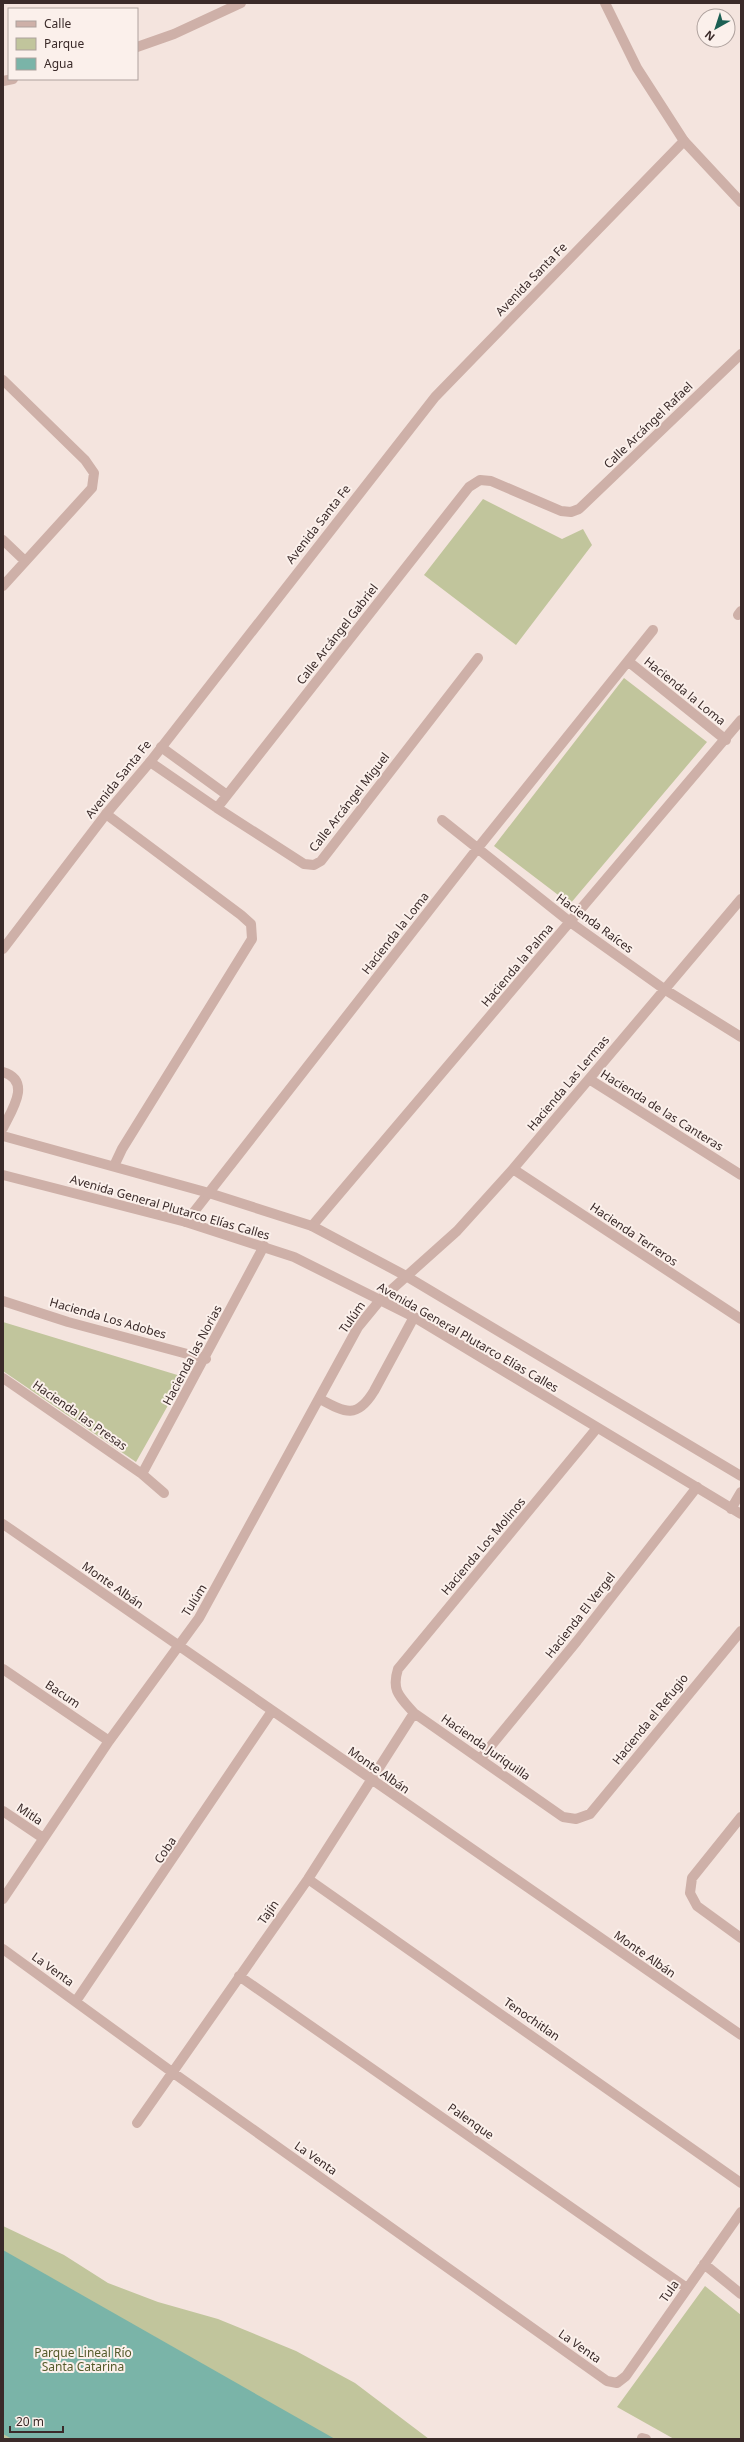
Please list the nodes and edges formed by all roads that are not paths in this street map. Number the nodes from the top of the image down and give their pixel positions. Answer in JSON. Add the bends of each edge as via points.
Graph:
{"nodes":[{"id":1,"x":241,"y":3,"type":"edge"},
{"id":2,"x":606,"y":3,"type":"edge"},
{"id":3,"x":138,"y":47,"type":"edge"},
{"id":4,"x":684,"y":141,"type":"junction"},
{"id":5,"x":741,"y":202,"type":"edge"},
{"id":6,"x":741,"y":354,"type":"edge"},
{"id":7,"x":3,"y":380,"type":"edge"},
{"id":8,"x":480,"y":480,"type":"joint"},
{"id":9,"x":3,"y":540,"type":"edge"},
{"id":10,"x":25,"y":561,"type":"junction"},
{"id":11,"x":3,"y":586,"type":"edge"},
{"id":12,"x":653,"y":630,"type":"dead end"},
{"id":13,"x":478,"y":658,"type":"dead end"},
{"id":14,"x":629,"y":662,"type":"junction"},
{"id":15,"x":741,"y":720,"type":"edge"},
{"id":16,"x":726,"y":740,"type":"junction"},
{"id":17,"x":161,"y":747,"type":"junction"},
{"id":18,"x":150,"y":762,"type":"junction"},
{"id":19,"x":227,"y":795,"type":"junction"},
{"id":20,"x":217,"y":808,"type":"junction"},
{"id":21,"x":106,"y":814,"type":"junction"},
{"id":22,"x":442,"y":820,"type":"dead end"},
{"id":23,"x":477,"y":849,"type":"junction"},
{"id":24,"x":741,"y":899,"type":"edge"},
{"id":25,"x":570,"y":922,"type":"junction"},
{"id":26,"x":3,"y":949,"type":"edge"},
{"id":27,"x":664,"y":989,"type":"junction"},
{"id":28,"x":741,"y":1037,"type":"edge"},
{"id":29,"x":3,"y":1072,"type":"edge"},
{"id":30,"x":589,"y":1079,"type":"junction"},
{"id":31,"x":3,"y":1128,"type":"edge"},
{"id":32,"x":3,"y":1136,"type":"edge"},
{"id":33,"x":114,"y":1166,"type":"junction"},
{"id":34,"x":514,"y":1169,"type":"junction"},
{"id":35,"x":3,"y":1174,"type":"edge"},
{"id":36,"x":741,"y":1175,"type":"edge"},
{"id":37,"x":209,"y":1193,"type":"junction"},
{"id":38,"x":186,"y":1222,"type":"junction"},
{"id":39,"x":312,"y":1226,"type":"junction"},
{"id":40,"x":264,"y":1246,"type":"junction"},
{"id":41,"x":406,"y":1276,"type":"junction"},
{"id":42,"x":381,"y":1299,"type":"junction"},
{"id":43,"x":3,"y":1301,"type":"edge"},
{"id":44,"x":414,"y":1317,"type":"junction"},
{"id":45,"x":741,"y":1319,"type":"edge"},
{"id":46,"x":206,"y":1359,"type":"junction"},
{"id":47,"x":3,"y":1378,"type":"edge"},
{"id":48,"x":320,"y":1399,"type":"junction"},
{"id":49,"x":597,"y":1428,"type":"junction"},
{"id":50,"x":142,"y":1474,"type":"junction"},
{"id":51,"x":741,"y":1476,"type":"edge"},
{"id":52,"x":697,"y":1487,"type":"junction"},
{"id":53,"x":741,"y":1492,"type":"edge"},
{"id":54,"x":164,"y":1493,"type":"dead end"},
{"id":55,"x":731,"y":1509,"type":"junction"},
{"id":56,"x":741,"y":1514,"type":"edge"},
{"id":57,"x":3,"y":1524,"type":"edge"},
{"id":58,"x":741,"y":1631,"type":"edge"},
{"id":59,"x":179,"y":1646,"type":"junction"},
{"id":60,"x":3,"y":1668,"type":"edge"},
{"id":61,"x":394,"y":1682,"type":"joint"},
{"id":62,"x":272,"y":1712,"type":"junction"},
{"id":63,"x":414,"y":1713,"type":"junction"},
{"id":64,"x":109,"y":1741,"type":"junction"},
{"id":65,"x":481,"y":1758,"type":"junction"},
{"id":66,"x":371,"y":1780,"type":"junction"},
{"id":67,"x":3,"y":1811,"type":"edge"},
{"id":68,"x":741,"y":1818,"type":"edge"},
{"id":69,"x":576,"y":1819,"type":"joint"},
{"id":70,"x":43,"y":1838,"type":"junction"},
{"id":71,"x":308,"y":1879,"type":"junction"},
{"id":72,"x":3,"y":1899,"type":"edge"},
{"id":73,"x":741,"y":1938,"type":"edge"},
{"id":74,"x":3,"y":1949,"type":"edge"},
{"id":75,"x":239,"y":1976,"type":"junction"},
{"id":76,"x":76,"y":2001,"type":"junction"},
{"id":77,"x":741,"y":2035,"type":"edge"},
{"id":78,"x":172,"y":2072,"type":"junction"},
{"id":79,"x":137,"y":2123,"type":"dead end"},
{"id":80,"x":741,"y":2183,"type":"edge"},
{"id":81,"x":741,"y":2212,"type":"edge"},
{"id":82,"x":704,"y":2264,"type":"junction"},
{"id":83,"x":687,"y":2288,"type":"junction"},
{"id":84,"x":741,"y":2294,"type":"edge"},
{"id":85,"x":617,"y":2383,"type":"joint"}],
"edges":[{"from":1,"to":3,"type":"street","via":[[174,34]]},
{"from":2,"to":4,"type":"street","via":[[637,68]]},
{"from":4,"to":5,"type":"street"},
{"from":4,"to":17,"type":"street","name":"Avenida Santa Fe","via":[[435,397]]},
{"from":6,"to":8,"type":"street","name":"Calle Arcángel Rafael","via":[[579,509],[571,512],[561,511],[491,481]]},
{"from":7,"to":10,"type":"street","via":[[85,460],[94,472],[92,488]]},
{"from":8,"to":19,"type":"street","name":"Calle Arcángel Gabriel","via":[[469,487]]},
{"from":9,"to":10,"type":"street"},
{"from":10,"to":11,"type":"street"},
{"from":12,"to":14,"type":"street","name":"Hacienda la Loma"},
{"from":13,"to":20,"type":"street","name":"Calle Arcángel Miguel","via":[[321,861],[314,865],[304,864]]},
{"from":14,"to":16,"type":"street","name":"Hacienda la Loma"},
{"from":14,"to":23,"type":"street","name":"Hacienda la Loma"},
{"from":15,"to":16,"type":"street","name":"Hacienda la Palma"},
{"from":16,"to":25,"type":"street","name":"Hacienda la Palma"},
{"from":17,"to":18,"type":"street","name":"Avenida Santa Fe"},
{"from":17,"to":19,"type":"street"},
{"from":18,"to":20,"type":"street","name":"Calle Arcángel Miguel"},
{"from":18,"to":21,"type":"street","name":"Avenida Santa Fe"},
{"from":19,"to":20,"type":"street","name":"Calle Arcángel Gabriel"},
{"from":21,"to":26,"type":"street","name":"Avenida Santa Fe"},
{"from":21,"to":33,"type":"street","via":[[241,915],[251,924],[252,938]]},
{"from":22,"to":23,"type":"street","name":"Hacienda Raíces"},
{"from":23,"to":25,"type":"street","name":"Hacienda Raíces"},
{"from":23,"to":37,"type":"street","name":"Hacienda la Loma"},
{"from":24,"to":27,"type":"street","name":"Hacienda Las Lermas"},
{"from":25,"to":27,"type":"street","name":"Hacienda Raíces"},
{"from":25,"to":39,"type":"street","name":"Hacienda la Palma"},
{"from":27,"to":28,"type":"street","name":"Hacienda Raíces"},
{"from":27,"to":30,"type":"street","name":"Hacienda Las Lermas"},
{"from":29,"to":31,"type":"street","via":[[16,1080],[19,1090],[17,1102]]},
{"from":30,"to":34,"type":"street","name":"Hacienda Las Lermas"},
{"from":30,"to":36,"type":"street","name":"Hacienda de las Canteras"},
{"from":32,"to":33,"type":"street","name":"Avenida General Plutarco Elías Calles"},
{"from":33,"to":37,"type":"street","name":"Avenida General Plutarco Elías Calles"},
{"from":34,"to":41,"type":"street","name":"Hacienda Las Lermas","via":[[457,1231]]},
{"from":34,"to":45,"type":"street","name":"Hacienda Terreros"},
{"from":35,"to":38,"type":"street","name":"Avenida General Plutarco Elías Calles"},
{"from":37,"to":38,"type":"street","name":"Hacienda la Loma"},
{"from":37,"to":39,"type":"street","name":"Avenida General Plutarco Elías Calles"},
{"from":38,"to":40,"type":"street","name":"Avenida General Plutarco Elías Calles"},
{"from":39,"to":41,"type":"street","name":"Avenida General Plutarco Elías Calles"},
{"from":40,"to":42,"type":"street","name":"Avenida General Plutarco Elías Calles","via":[[294,1257]]},
{"from":40,"to":46,"type":"street","name":"Hacienda las Norias"},
{"from":41,"to":42,"type":"street","name":"Tulúm"},
{"from":41,"to":51,"type":"street","name":"Avenida General Plutarco Elías Calles"},
{"from":42,"to":44,"type":"street","name":"Avenida General Plutarco Elías Calles"},
{"from":42,"to":48,"type":"street","name":"Tulúm","via":[[358,1327]]},
{"from":43,"to":46,"type":"street","name":"Hacienda Los Adobes","via":[[68,1322]]},
{"from":44,"to":48,"type":"street","via":[[368,1402],[358,1410],[349,1412]]},
{"from":44,"to":49,"type":"street","name":"Avenida General Plutarco Elías Calles"},
{"from":46,"to":50,"type":"street","name":"Hacienda las Norias"},
{"from":47,"to":50,"type":"street","name":"Hacienda las Presas"},
{"from":48,"to":59,"type":"street","name":"Tulúm","via":[[218,1587]]},
{"from":49,"to":52,"type":"street","name":"Avenida General Plutarco Elías Calles"},
{"from":49,"to":61,"type":"street","name":"Hacienda Los Molinos","via":[[398,1668]]},
{"from":50,"to":54,"type":"street","name":"Hacienda las Presas"},
{"from":52,"to":55,"type":"street","name":"Avenida General Plutarco Elías Calles"},
{"from":52,"to":65,"type":"street","name":"Hacienda El Vergel"},
{"from":53,"to":55,"type":"street"},
{"from":55,"to":56,"type":"street","name":"Avenida General Plutarco Elías Calles"},
{"from":57,"to":59,"type":"street","name":"Monte Albán"},
{"from":58,"to":69,"type":"street","name":"Hacienda el Refugio","via":[[590,1814]]},
{"from":59,"to":62,"type":"street","name":"Monte Albán"},
{"from":59,"to":64,"type":"street","name":"Tulúm"},
{"from":60,"to":64,"type":"street","name":"Bacum"},
{"from":61,"to":63,"type":"street","name":"Hacienda Juriquilla","via":[[397,1693]]},
{"from":62,"to":66,"type":"street","name":"Monte Albán"},
{"from":62,"to":76,"type":"street","name":"Coba"},
{"from":63,"to":65,"type":"street","name":"Hacienda Juriquilla"},
{"from":63,"to":66,"type":"street","name":"Tajín"},
{"from":64,"to":70,"type":"street","name":"Tulúm"},
{"from":65,"to":69,"type":"street","name":"Hacienda Juriquilla","via":[[564,1817]]},
{"from":66,"to":71,"type":"street","name":"Tajín"},
{"from":66,"to":77,"type":"street","name":"Monte Albán"},
{"from":67,"to":70,"type":"street","name":"Mitla"},
{"from":68,"to":73,"type":"street","via":[[692,1878],[690,1893],[696,1906]]},
{"from":70,"to":72,"type":"street","name":"Tulúm"},
{"from":71,"to":75,"type":"street","name":"Tajín"},
{"from":71,"to":80,"type":"street","name":"Tenochitlan"},
{"from":74,"to":76,"type":"street","name":"La Venta"},
{"from":75,"to":78,"type":"street","name":"Tajín"},
{"from":75,"to":83,"type":"street","name":"Palenque"},
{"from":76,"to":78,"type":"street","name":"La Venta"},
{"from":78,"to":79,"type":"street","name":"Tajín"},
{"from":78,"to":85,"type":"street","name":"La Venta","via":[[608,2381]]},
{"from":81,"to":82,"type":"street","name":"Tula"},
{"from":82,"to":83,"type":"street","name":"Tula"},
{"from":82,"to":84,"type":"street"},
{"from":83,"to":85,"type":"street","name":"Tula","via":[[626,2376]]}]}
